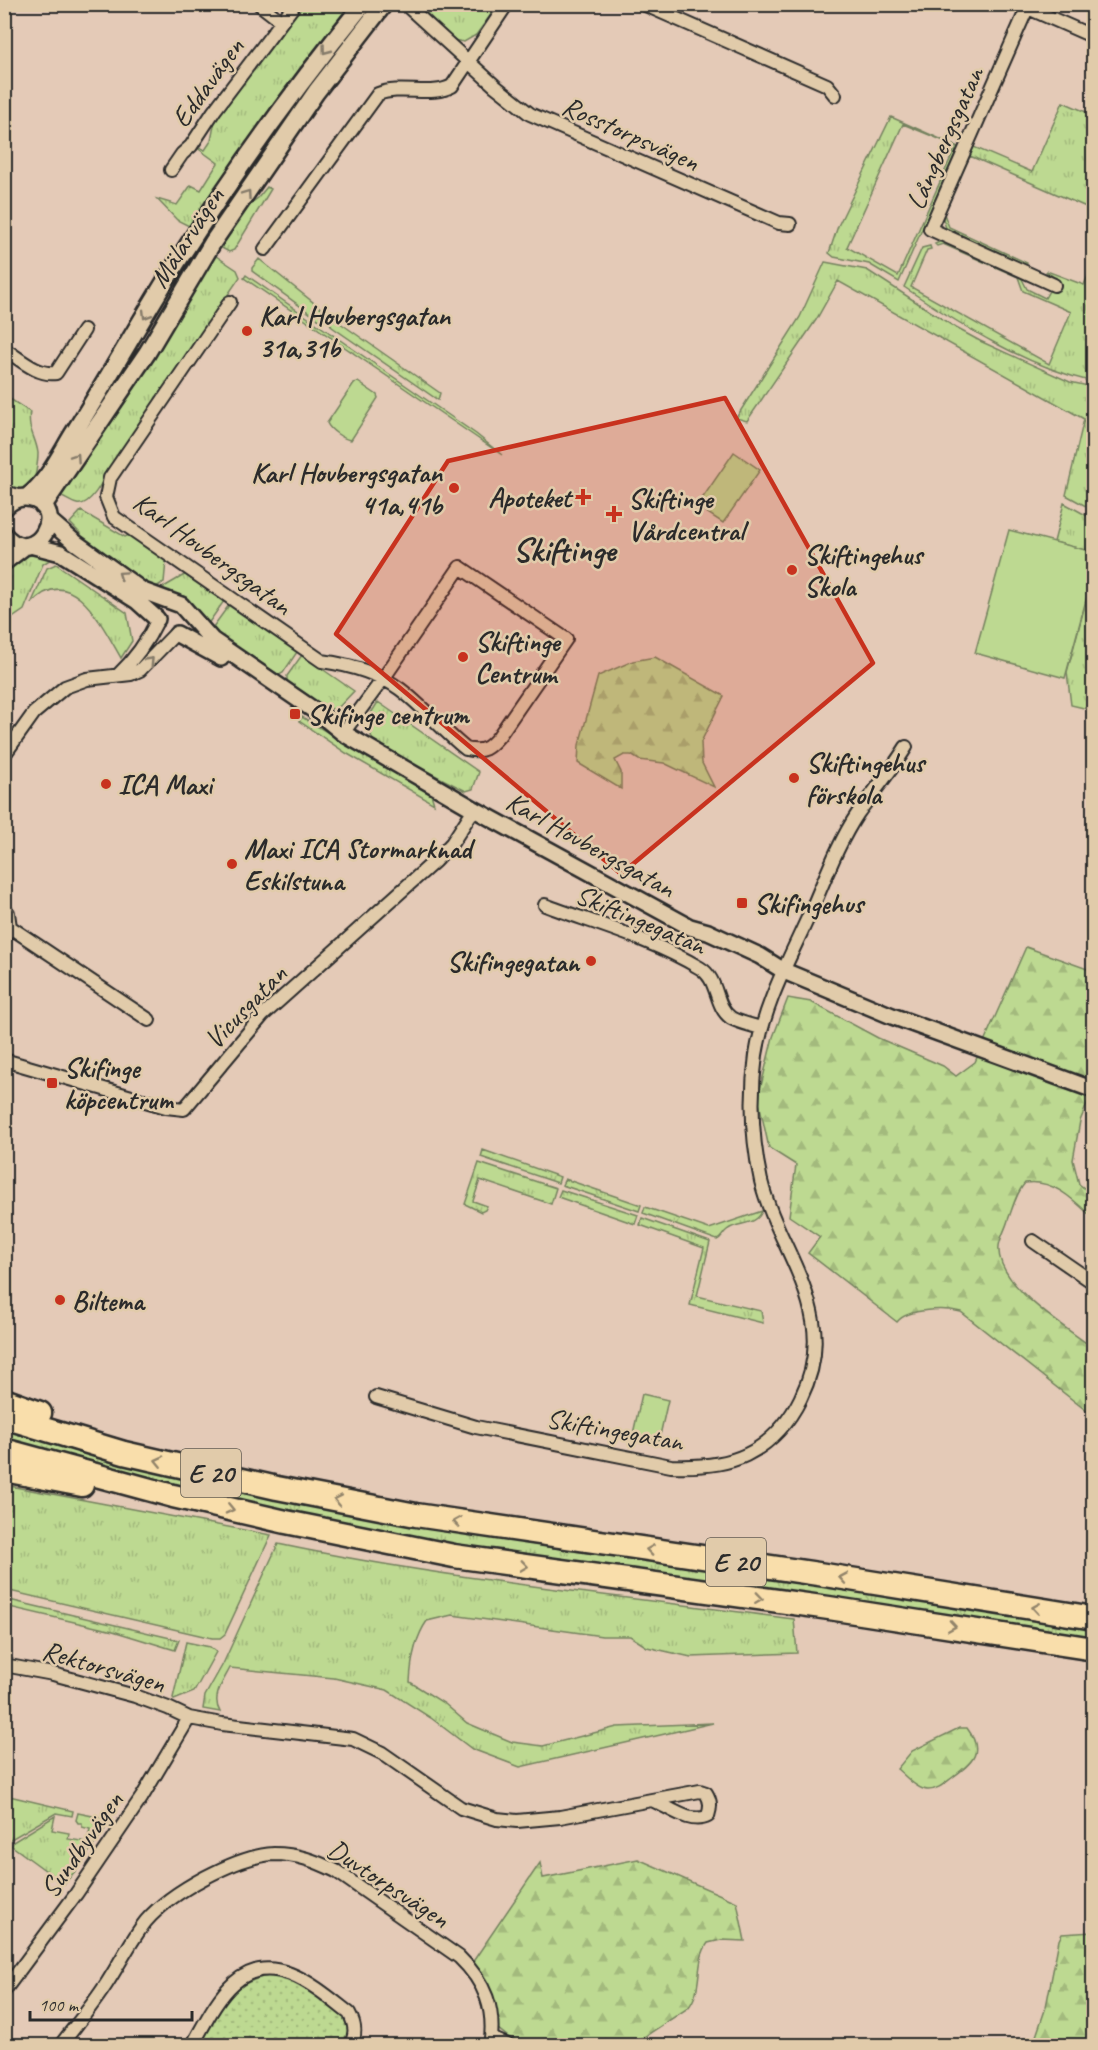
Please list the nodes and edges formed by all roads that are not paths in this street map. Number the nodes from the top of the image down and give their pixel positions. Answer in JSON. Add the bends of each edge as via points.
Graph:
{"nodes":[{"id":1,"x":258,"y":4,"type":"edge"},
{"id":2,"x":295,"y":4,"type":"edge"},
{"id":3,"x":363,"y":4,"type":"edge"},
{"id":4,"x":384,"y":4,"type":"edge"},
{"id":5,"x":405,"y":4,"type":"edge"},
{"id":6,"x":507,"y":4,"type":"edge"},
{"id":7,"x":643,"y":4,"type":"edge"},
{"id":8,"x":1028,"y":6,"type":"edge"},
{"id":9,"x":281,"y":21,"type":"junction"},
{"id":10,"x":1094,"y":37,"type":"edge"},
{"id":11,"x":468,"y":60,"type":"junction"},
{"id":12,"x":836,"y":95,"type":"dead end"},
{"id":13,"x":171,"y":170,"type":"dead end"},
{"id":14,"x":790,"y":224,"type":"dead end"},
{"id":15,"x":266,"y":249,"type":"dead end"},
{"id":16,"x":1054,"y":285,"type":"dead end"},
{"id":17,"x":231,"y":302,"type":"dead end"},
{"id":18,"x":84,"y":330,"type":"dead end"},
{"id":19,"x":4,"y":349,"type":"edge"},
{"id":20,"x":4,"y":492,"type":"edge"},
{"id":21,"x":25,"y":497,"type":"junction"},
{"id":22,"x":4,"y":508,"type":"edge"},
{"id":23,"x":46,"y":513,"type":"junction"},
{"id":24,"x":4,"y":535,"type":"edge"},
{"id":25,"x":27,"y":545,"type":"junction"},
{"id":26,"x":4,"y":562,"type":"edge"},
{"id":27,"x":173,"y":603,"type":"junction"},
{"id":28,"x":188,"y":613,"type":"junction"},
{"id":29,"x":157,"y":620,"type":"junction"},
{"id":30,"x":176,"y":634,"type":"junction"},
{"id":31,"x":118,"y":675,"type":"junction"},
{"id":32,"x":383,"y":679,"type":"junction"},
{"id":33,"x":343,"y":733,"type":"junction"},
{"id":34,"x":906,"y":747,"type":"dead end"},
{"id":35,"x":4,"y":755,"type":"edge"},
{"id":36,"x":474,"y":809,"type":"junction"},
{"id":37,"x":544,"y":905,"type":"dead end"},
{"id":38,"x":4,"y":910,"type":"edge"},
{"id":39,"x":8,"y":932,"type":"edge"},
{"id":40,"x":784,"y":971,"type":"junction"},
{"id":41,"x":149,"y":1020,"type":"dead end"},
{"id":42,"x":762,"y":1028,"type":"junction"},
{"id":43,"x":4,"y":1060,"type":"edge"},
{"id":44,"x":1094,"y":1090,"type":"edge"},
{"id":45,"x":1033,"y":1241,"type":"dead end"},
{"id":46,"x":1094,"y":1282,"type":"edge"},
{"id":47,"x":376,"y":1397,"type":"dead end"},
{"id":48,"x":4,"y":1400,"type":"edge"},
{"id":49,"x":4,"y":1417,"type":"edge"},
{"id":50,"x":4,"y":1450,"type":"edge"},
{"id":51,"x":124,"y":1453,"type":"junction"},
{"id":52,"x":4,"y":1470,"type":"edge"},
{"id":53,"x":173,"y":1496,"type":"junction"},
{"id":54,"x":1094,"y":1618,"type":"edge"},
{"id":55,"x":1094,"y":1649,"type":"edge"},
{"id":56,"x":4,"y":1665,"type":"edge"},
{"id":57,"x":189,"y":1719,"type":"junction"},
{"id":58,"x":654,"y":1801,"type":"dead end"},
{"id":59,"x":4,"y":1991,"type":"edge"},
{"id":60,"x":490,"y":2042,"type":"edge"},
{"id":61,"x":60,"y":2046,"type":"edge"},
{"id":62,"x":192,"y":2046,"type":"edge"},
{"id":63,"x":350,"y":2046,"type":"edge"},
{"id":64,"x":510,"y":2046,"type":"edge"}],
"edges":[{"from":1,"to":9,"type":"street","name":"Eddavägen"},
{"from":2,"to":9,"type":"street","name":"Eddavägen"},
{"from":3,"to":21,"type":"main road","name":"Mälarvägen","one_way":true,"via":[[292,94],[221,197],[64,448],[39,486]]},
{"from":23,"to":4,"type":"main road","name":"Mälarvägen","one_way":true,"via":[[213,242],[316,92]]},
{"from":5,"to":11,"type":"street","name":"Rosstorpsvägen"},
{"from":6,"to":11,"type":"street"},
{"from":7,"to":12,"type":"street","via":[[827,86]]},
{"from":8,"to":10,"type":"street","name":"Långbergsgatan"},
{"from":8,"to":16,"type":"street","name":"Långbergsgatan","via":[[930,229]]},
{"from":9,"to":13,"type":"street","name":"Eddavägen"},
{"from":11,"to":14,"type":"street","name":"Rosstorpsvägen","via":[[531,114],[713,196]]},
{"from":11,"to":15,"type":"street","via":[[457,81],[447,89],[378,94]]},
{"from":17,"to":32,"type":"street","name":"Karl Hovbergsgatan","via":[[110,478],[106,497],[109,508],[131,530],[322,661],[349,664]]},
{"from":18,"to":19,"type":"street","via":[[56,373],[40,372]]},
{"from":20,"to":21,"type":"street"},
{"from":21,"to":22,"type":"main road","name":"Mälarvägen"},
{"from":21,"to":23,"type":"main road","via":[[34,499]]},
{"from":23,"to":25,"type":"main road","name":"Mälarvägen","via":[[45,534]]},
{"from":27,"to":23,"type":"street","one_way":true,"via":[[143,591],[72,540]]},
{"from":24,"to":25,"type":"main road","via":[[12,543]]},
{"from":25,"to":26,"type":"main road"},
{"from":25,"to":29,"type":"street","via":[[61,553],[137,601]]},
{"from":27,"to":28,"type":"street"},
{"from":27,"to":29,"type":"street","via":[[160,609]]},
{"from":28,"to":30,"type":"street","via":[[186,627]]},
{"from":28,"to":33,"type":"street","name":"Karl Hovbergsgatan","via":[[212,640]]},
{"from":29,"to":30,"type":"street","via":[[162,630]]},
{"from":29,"to":31,"type":"street","via":[[150,637]]},
{"from":31,"to":30,"type":"street","one_way":true,"via":[[140,670]]},
{"from":30,"to":33,"type":"street","name":"Karl Hovbergsgatan","via":[[208,649],[317,723]]},
{"from":31,"to":35,"type":"street","via":[[65,687],[34,713]]},
{"from":32,"to":32,"type":"street","via":[[401,690],[466,749],[486,750],[566,639],[460,567]]},
{"from":32,"to":33,"type":"street"},
{"from":33,"to":36,"type":"street","name":"Karl Hovbergsgatan"},
{"from":34,"to":40,"type":"street","via":[[849,829]]},
{"from":36,"to":40,"type":"street","name":"Karl Hovbergsgatan","via":[[690,927],[704,940],[756,964]]},
{"from":36,"to":43,"type":"street","name":"Vicusgatan","via":[[435,861],[246,1033],[184,1109]]},
{"from":37,"to":42,"type":"street","name":"Skiftingegatan","via":[[645,941],[701,968],[713,982],[729,1017]]},
{"from":38,"to":39,"type":"street","via":[[8,913]]},
{"from":39,"to":41,"type":"street"},
{"from":40,"to":42,"type":"street","name":"Skiftingegatan"},
{"from":40,"to":44,"type":"street","name":"Karl Hovbergsgatan","via":[[903,1020]]},
{"from":42,"to":47,"type":"street","name":"Skiftingegatan","via":[[752,1092],[756,1156],[773,1220],[805,1289],[815,1339],[805,1390],[791,1416],[768,1440],[746,1455],[720,1463],[670,1466],[476,1427]]},
{"from":45,"to":46,"type":"street"},
{"from":48,"to":51,"type":"highway","number":"E 20","via":[[102,1436]]},
{"from":49,"to":51,"type":"highway","number":"E 20"},
{"from":50,"to":53,"type":"highway","number":"E 20"},
{"from":54,"to":51,"type":"highway","number":"E 20","one_way":true,"via":[[416,1515]]},
{"from":52,"to":53,"type":"highway","number":"E 20"},
{"from":53,"to":55,"type":"highway","number":"E 20","one_way":true,"via":[[454,1556]]},
{"from":56,"to":57,"type":"street","name":"Rektorsvägen","via":[[135,1696]]},
{"from":57,"to":58,"type":"street","name":"Rektorsvägen","via":[[353,1739],[382,1753],[461,1808],[497,1819],[531,1821]]},
{"from":57,"to":59,"type":"street","name":"Sundbyvägen","via":[[142,1797]]},
{"from":60,"to":61,"type":"street","name":"Duvtorpsvägen","via":[[488,1998],[473,1970],[459,1957],[336,1871],[295,1856],[273,1854],[233,1864],[160,1906]]},
{"from":60,"to":64,"type":"street"},
{"from":62,"to":63,"type":"street","via":[[234,1983],[262,1970],[295,1974],[349,2013],[355,2031]]}]}
